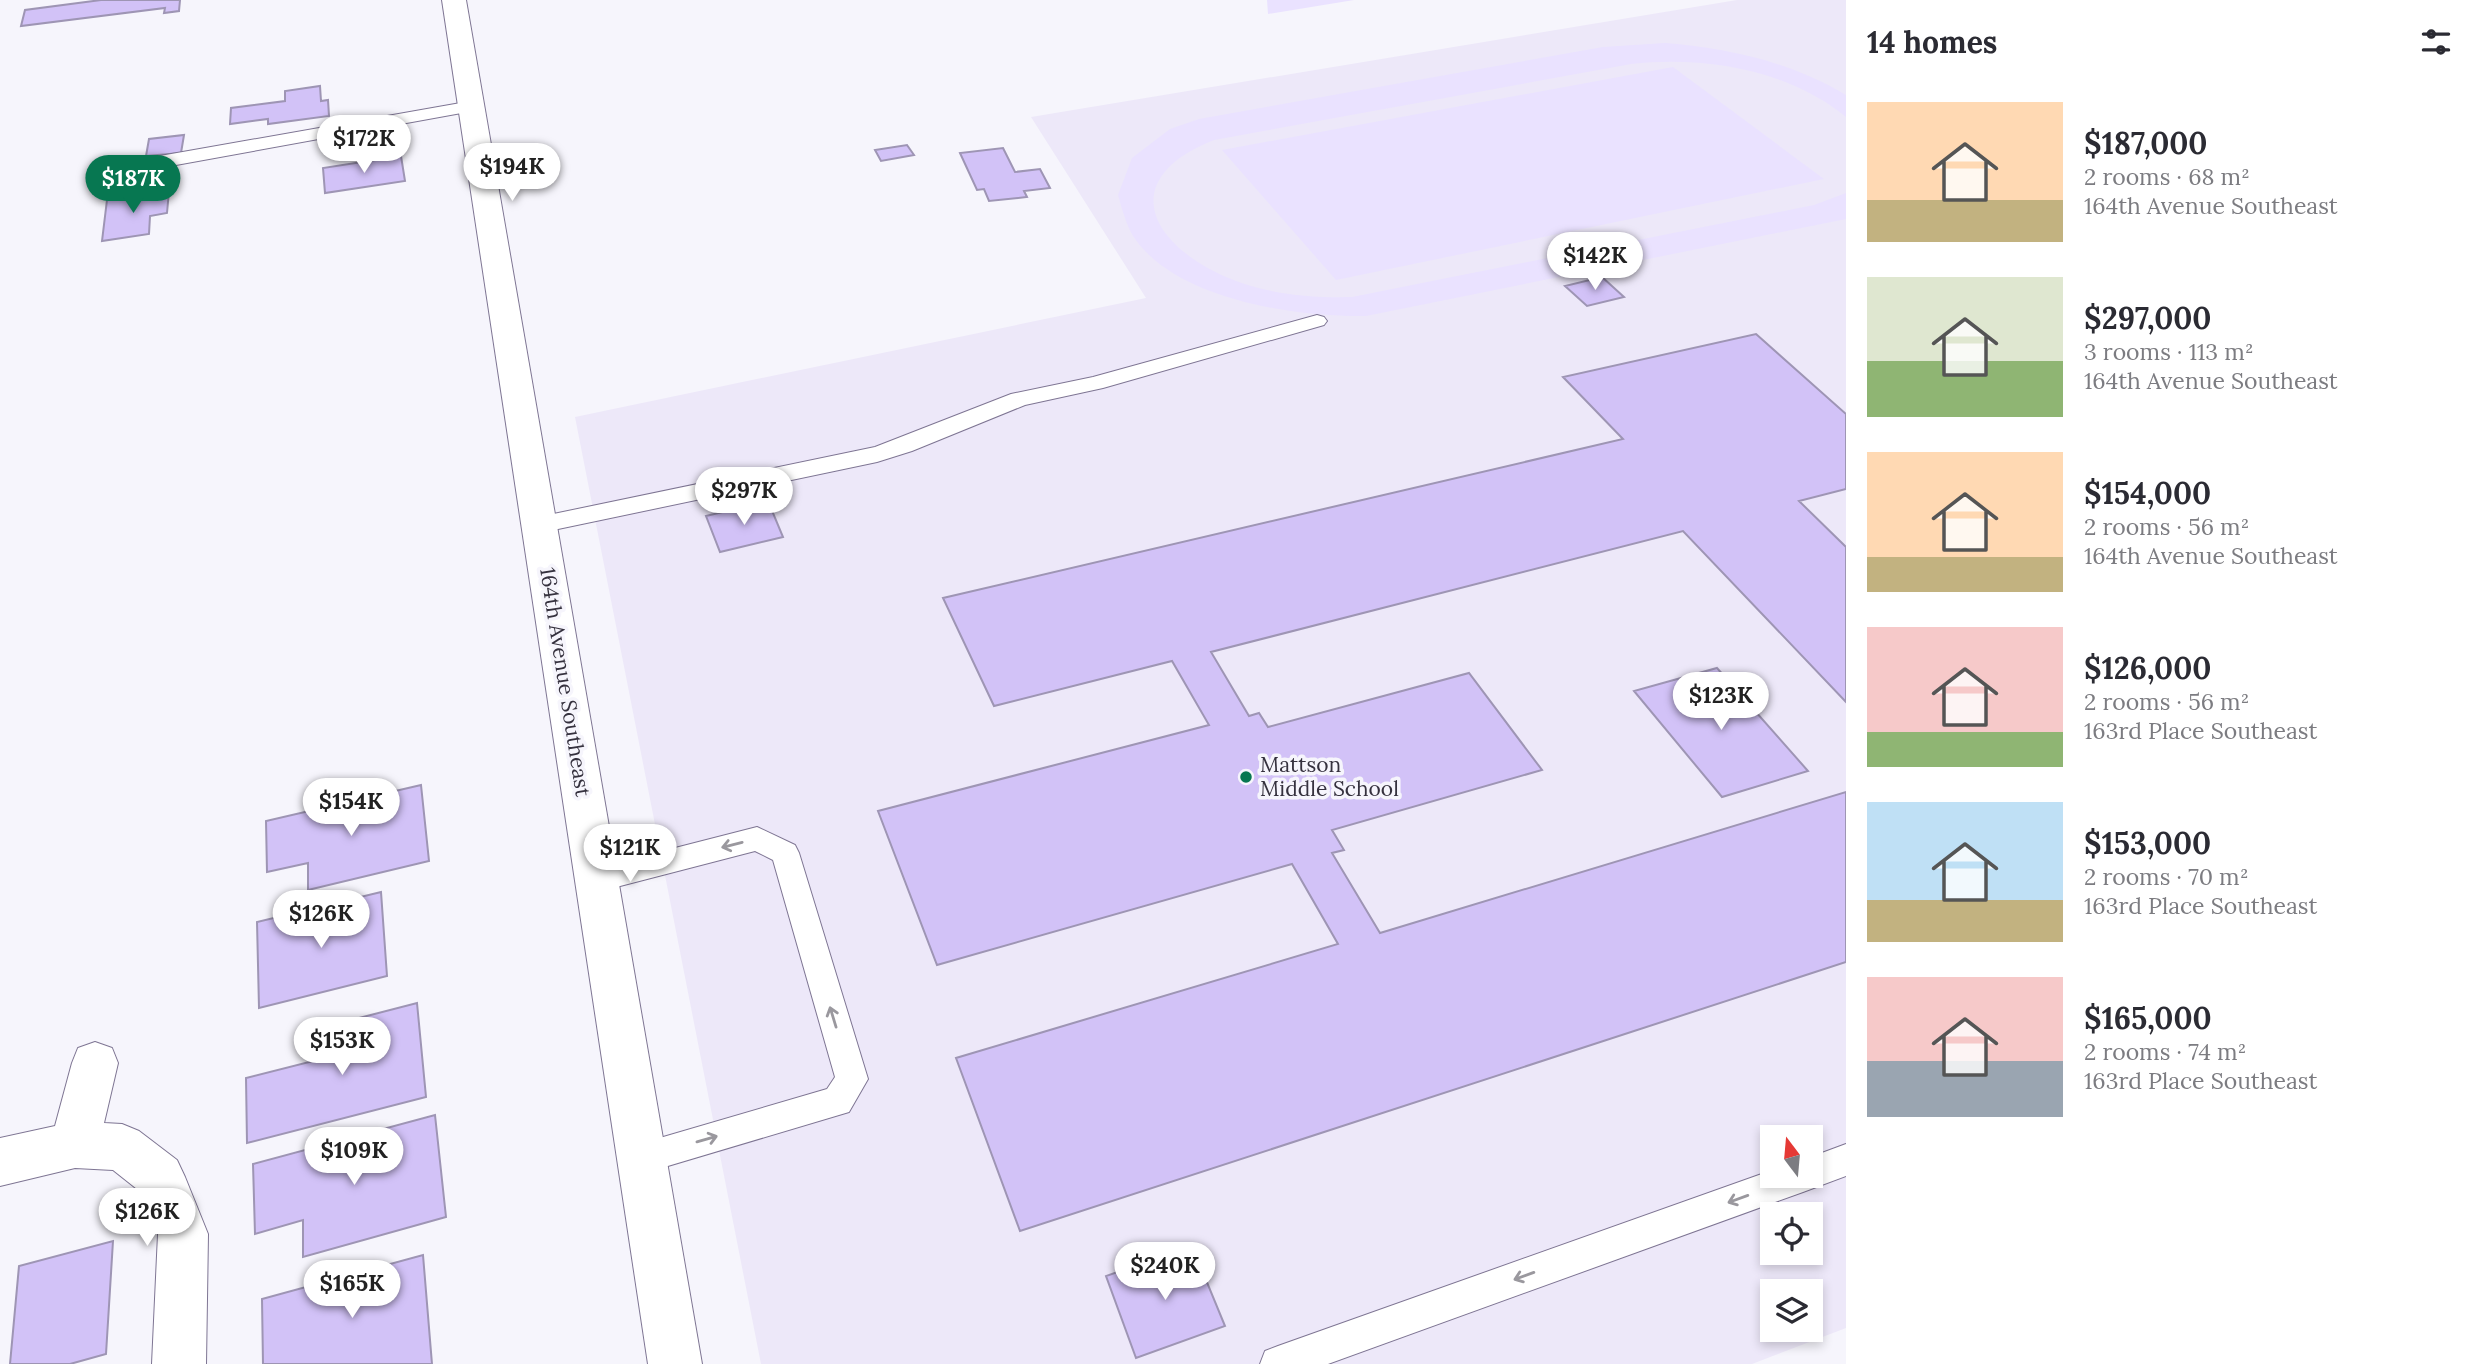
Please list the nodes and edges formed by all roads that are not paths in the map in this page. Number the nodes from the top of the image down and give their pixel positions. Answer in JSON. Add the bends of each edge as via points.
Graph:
{"nodes":[{"id":1,"x":454,"y":0,"type":"edge"},
{"id":2,"x":471,"y":106,"type":"junction"},
{"id":3,"x":143,"y":165,"type":"dead end"},
{"id":4,"x":1317,"y":321,"type":"dead end"},
{"id":5,"x":539,"y":525,"type":"junction"},
{"id":6,"x":597,"y":880,"type":"junction"},
{"id":7,"x":95,"y":1063,"type":"dead end"},
{"id":8,"x":75,"y":1144,"type":"junction"},
{"id":9,"x":642,"y":1158,"type":"junction"},
{"id":10,"x":1846,"y":1160,"type":"edge"},
{"id":11,"x":0,"y":1162,"type":"edge"},
{"id":12,"x":1824,"y":1168,"type":"edge"},
{"id":13,"x":1769,"y":1188,"type":"edge"},
{"id":14,"x":179,"y":1364,"type":"edge"},
{"id":15,"x":675,"y":1364,"type":"edge"},
{"id":16,"x":1278,"y":1364,"type":"edge"}],
"edges":[{"from":1,"to":2,"type":"street","name":"164th Avenue Southeast"},
{"from":2,"to":3,"type":"lane"},
{"from":2,"to":5,"type":"street","name":"164th Avenue Southeast"},
{"from":4,"to":5,"type":"lane","via":[[1095,383],[1019,399],[877,454]]},
{"from":5,"to":6,"type":"street","name":"164th Avenue Southeast"},
{"from":6,"to":9,"type":"street","name":"164th Avenue Southeast"},
{"from":9,"to":6,"type":"lane","one_way":true,"via":[[838,1101],[852,1079],[785,853],[757,839]]},
{"from":7,"to":8,"type":"street"},
{"from":8,"to":11,"type":"street"},
{"from":8,"to":14,"type":"street","via":[[122,1147],[160,1177],[183,1234]]},
{"from":9,"to":15,"type":"street","name":"164th Avenue Southeast"},
{"from":10,"to":12,"type":"lane"},
{"from":13,"to":16,"type":"lane","one_way":true}]}
